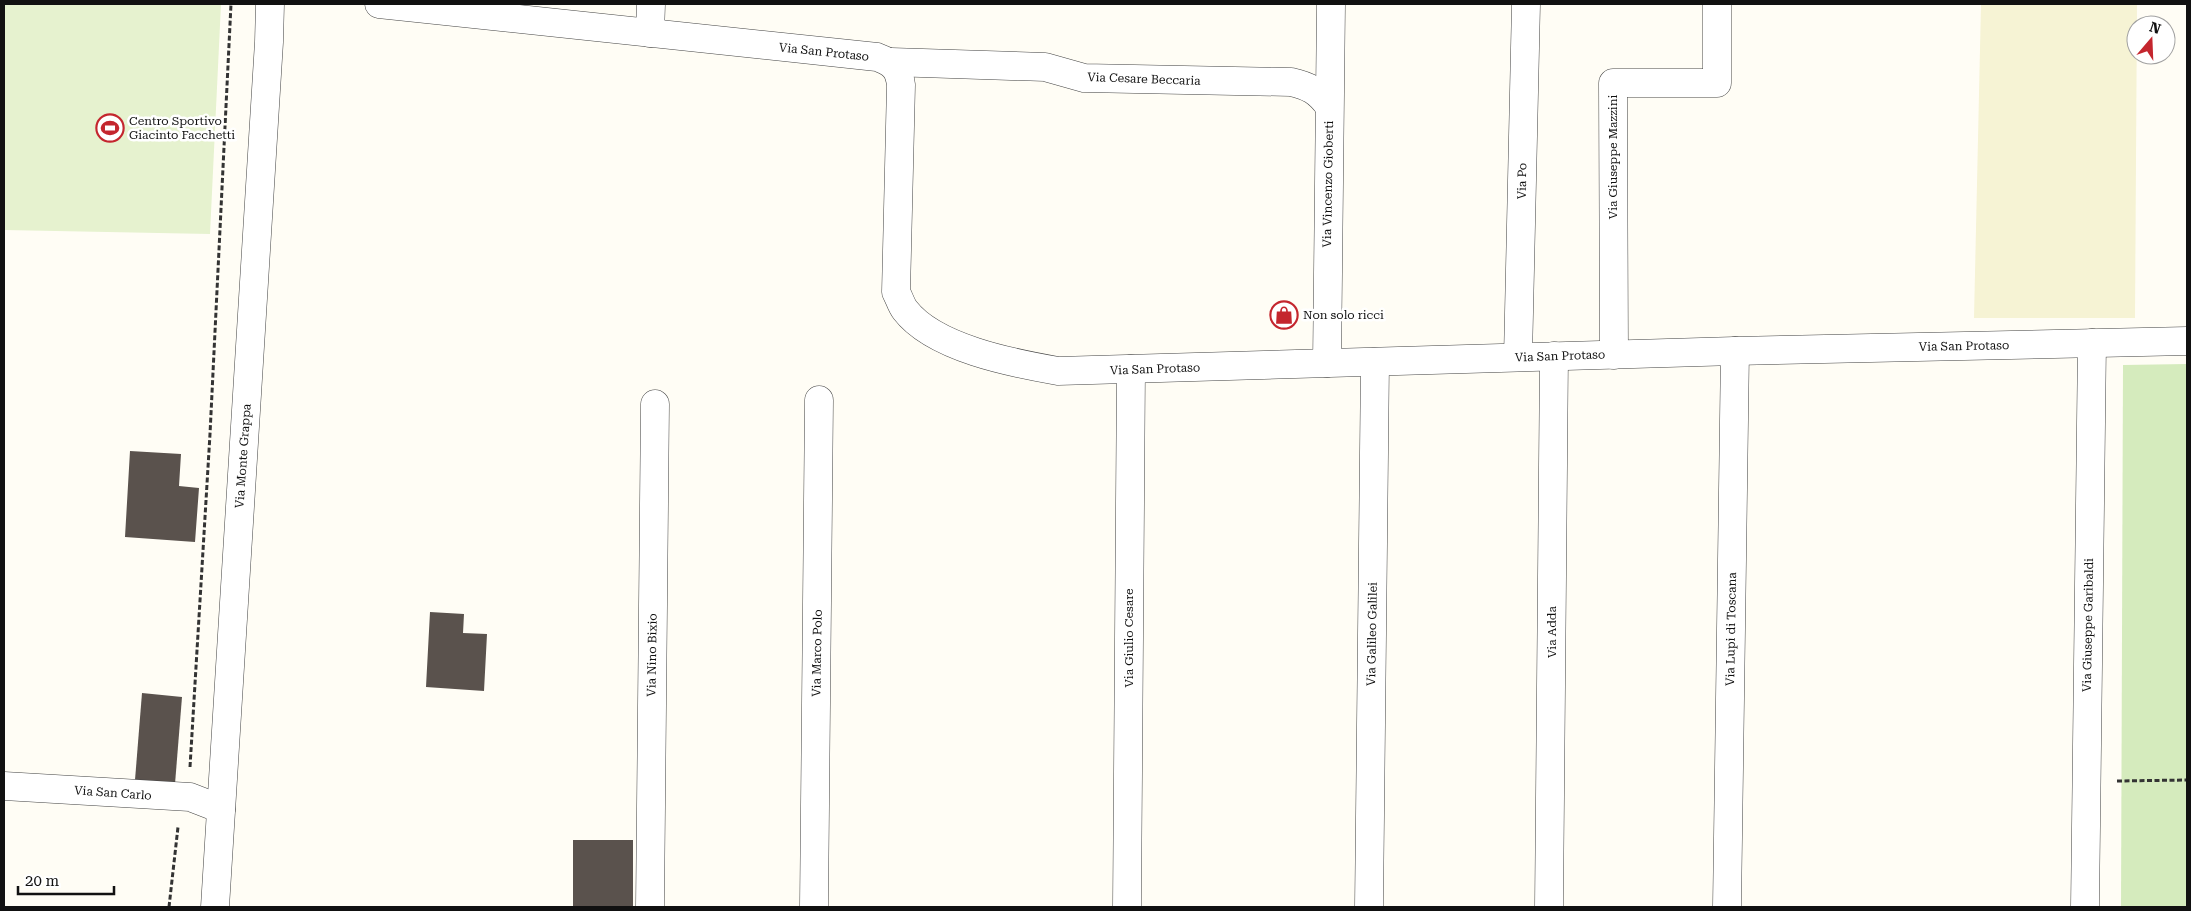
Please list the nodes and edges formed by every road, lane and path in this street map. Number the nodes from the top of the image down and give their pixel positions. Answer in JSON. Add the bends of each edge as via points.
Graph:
{"nodes":[{"id":1,"x":231,"y":4,"type":"edge"},
{"id":2,"x":270,"y":4,"type":"edge"},
{"id":3,"x":379,"y":4,"type":"edge"},
{"id":4,"x":650,"y":4,"type":"edge"},
{"id":5,"x":1331,"y":4,"type":"edge"},
{"id":6,"x":1526,"y":4,"type":"edge"},
{"id":7,"x":1717,"y":4,"type":"edge"},
{"id":8,"x":650,"y":33,"type":"junction"},
{"id":9,"x":891,"y":62,"type":"junction"},
{"id":10,"x":1329,"y":106,"type":"junction"},
{"id":11,"x":2187,"y":342,"type":"edge"},
{"id":12,"x":2092,"y":343,"type":"junction"},
{"id":13,"x":1735,"y":351,"type":"junction"},
{"id":14,"x":1614,"y":355,"type":"junction"},
{"id":15,"x":1554,"y":356,"type":"junction"},
{"id":16,"x":1518,"y":358,"type":"junction"},
{"id":17,"x":1374,"y":362,"type":"junction"},
{"id":18,"x":1327,"y":363,"type":"junction"},
{"id":19,"x":1131,"y":369,"type":"junction"},
{"id":20,"x":819,"y":400,"type":"dead end"},
{"id":21,"x":655,"y":404,"type":"dead end"},
{"id":22,"x":2086,"y":780,"type":"junction"},
{"id":23,"x":2187,"y":780,"type":"edge"},
{"id":24,"x":4,"y":786,"type":"edge"},
{"id":25,"x":184,"y":797,"type":"junction"},
{"id":26,"x":221,"y":809,"type":"junction"},
{"id":27,"x":169,"y":907,"type":"edge"},
{"id":28,"x":215,"y":907,"type":"edge"},
{"id":29,"x":650,"y":907,"type":"edge"},
{"id":30,"x":814,"y":907,"type":"edge"},
{"id":31,"x":1127,"y":907,"type":"edge"},
{"id":32,"x":1369,"y":907,"type":"edge"},
{"id":33,"x":1549,"y":907,"type":"edge"},
{"id":34,"x":1727,"y":907,"type":"edge"},
{"id":35,"x":2085,"y":907,"type":"edge"}],
"edges":[{"from":1,"to":25,"type":"path","via":[[210,434],[189,770]]},
{"from":2,"to":26,"type":"street","name":"Via Monte Grappa"},
{"from":3,"to":8,"type":"street","name":"Via San Protaso"},
{"from":4,"to":8,"type":"street"},
{"from":5,"to":10,"type":"street","name":"Via Vincenzo Gioberti"},
{"from":6,"to":16,"type":"street","name":"Via Po"},
{"from":7,"to":14,"type":"street","name":"Via Giuseppe Mazzini","via":[[1717,83],[1613,83]]},
{"from":8,"to":9,"type":"street","name":"Via San Protaso"},
{"from":9,"to":10,"type":"street","name":"Via Cesare Beccaria","via":[[1045,68],[1084,78],[1291,82],[1309,86]]},
{"from":9,"to":19,"type":"street","name":"Via San Protaso","via":[[899,72],[902,85],[896,292],[904,310],[929,331],[993,357],[1058,371]]},
{"from":10,"to":18,"type":"street","name":"Via Vincenzo Gioberti"},
{"from":11,"to":12,"type":"street","name":"Via San Protaso"},
{"from":12,"to":13,"type":"street","name":"Via San Protaso"},
{"from":12,"to":22,"type":"street","name":"Via Giuseppe Garibaldi"},
{"from":13,"to":14,"type":"street","name":"Via San Protaso"},
{"from":13,"to":34,"type":"street","name":"Via Lupi di Toscana"},
{"from":14,"to":15,"type":"street","name":"Via San Protaso"},
{"from":15,"to":16,"type":"street","name":"Via San Protaso"},
{"from":15,"to":33,"type":"street","name":"Via Adda"},
{"from":16,"to":17,"type":"street","name":"Via San Protaso"},
{"from":17,"to":18,"type":"street","name":"Via San Protaso"},
{"from":17,"to":32,"type":"street","name":"Via Galileo Galilei"},
{"from":18,"to":19,"type":"street","name":"Via San Protaso"},
{"from":19,"to":31,"type":"street","name":"Via Giulio Cesare"},
{"from":20,"to":30,"type":"street","name":"Via Marco Polo"},
{"from":21,"to":29,"type":"street","name":"Via Nino Bixio"},
{"from":22,"to":23,"type":"path"},
{"from":22,"to":35,"type":"street","name":"Via Giuseppe Garibaldi"},
{"from":24,"to":25,"type":"street","name":"Via San Carlo"},
{"from":25,"to":26,"type":"street","name":"Via San Carlo"},
{"from":25,"to":27,"type":"path","via":[[178,820]]},
{"from":26,"to":28,"type":"street","name":"Via Monte Grappa"}]}
